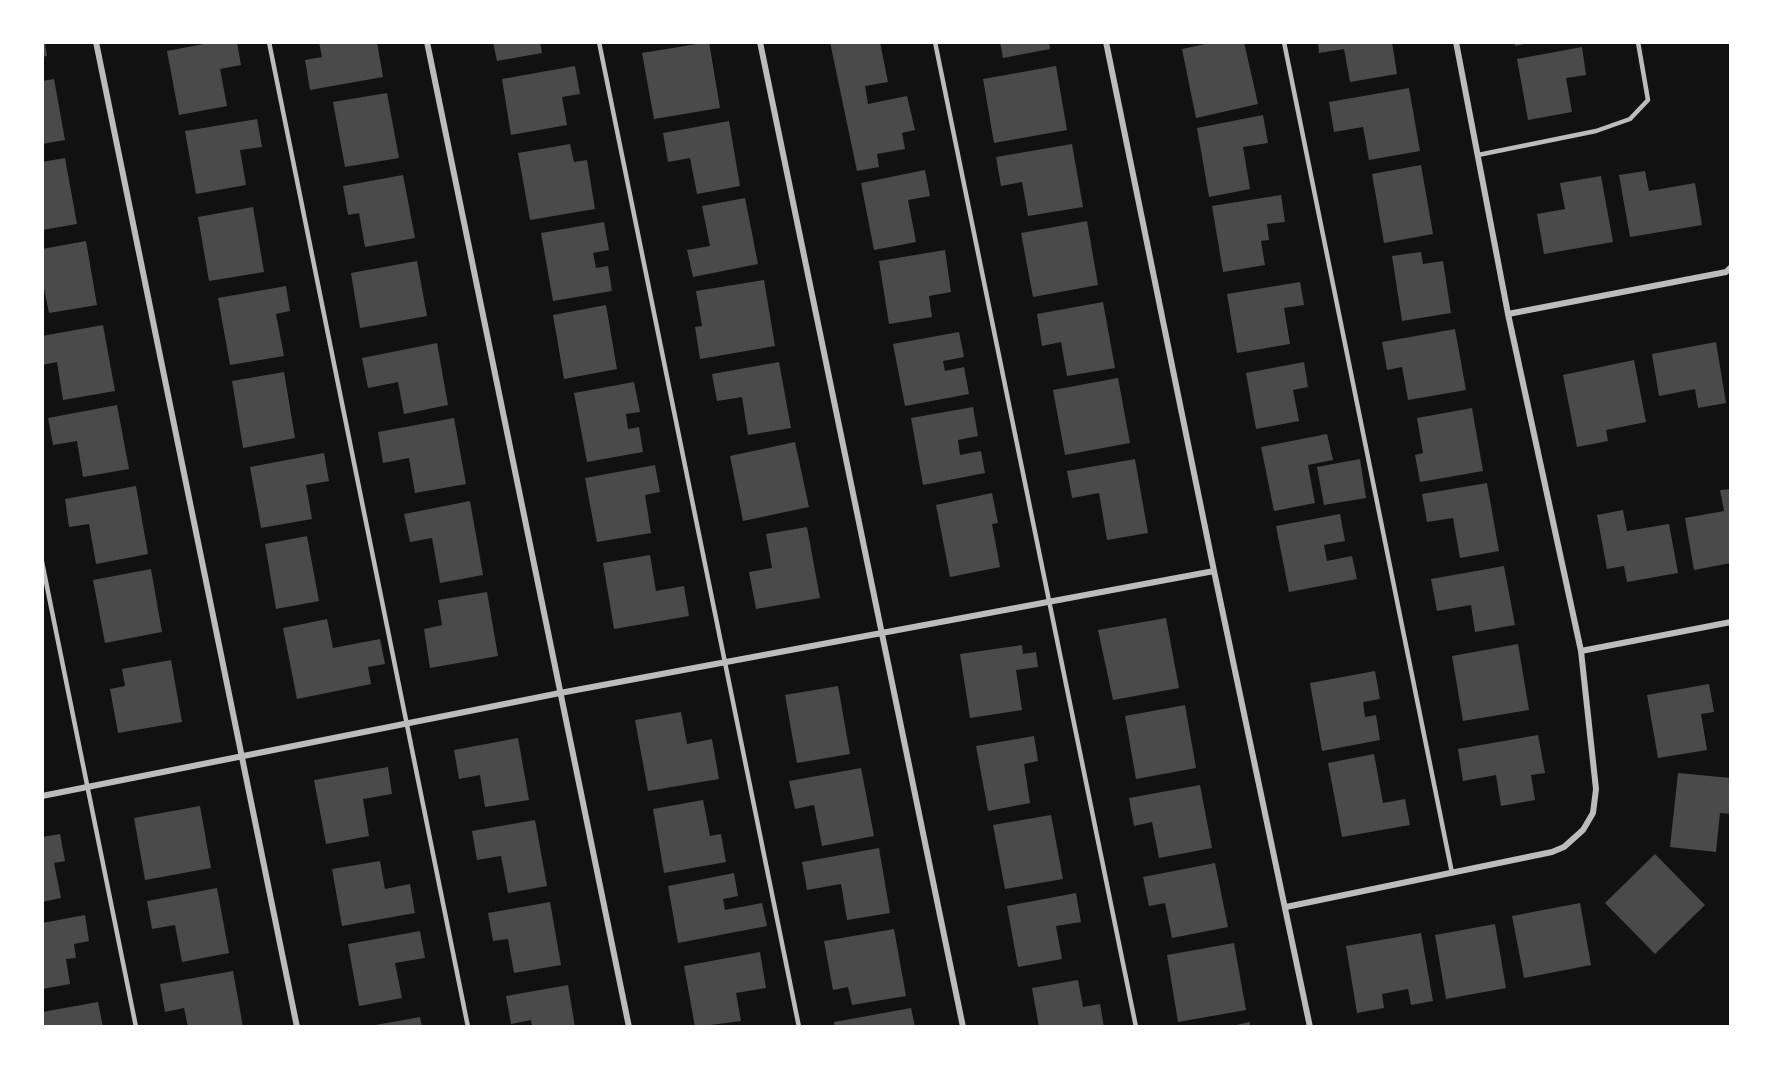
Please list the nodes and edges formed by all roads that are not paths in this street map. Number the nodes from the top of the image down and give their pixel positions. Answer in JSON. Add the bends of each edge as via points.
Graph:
{"nodes":[{"id":1,"x":96,"y":42,"type":"edge"},
{"id":2,"x":269,"y":42,"type":"edge"},
{"id":3,"x":427,"y":42,"type":"edge"},
{"id":4,"x":599,"y":42,"type":"edge"},
{"id":5,"x":760,"y":42,"type":"edge"},
{"id":6,"x":935,"y":42,"type":"edge"},
{"id":7,"x":1106,"y":42,"type":"edge"},
{"id":8,"x":1284,"y":42,"type":"edge"},
{"id":9,"x":1456,"y":42,"type":"edge"},
{"id":10,"x":1638,"y":42,"type":"edge"},
{"id":11,"x":1478,"y":155,"type":"junction"},
{"id":12,"x":1731,"y":267,"type":"edge"},
{"id":13,"x":1508,"y":314,"type":"junction"},
{"id":14,"x":42,"y":562,"type":"edge"},
{"id":15,"x":1214,"y":571,"type":"junction"},
{"id":16,"x":1050,"y":603,"type":"junction"},
{"id":17,"x":1731,"y":622,"type":"edge"},
{"id":18,"x":881,"y":635,"type":"junction"},
{"id":19,"x":1581,"y":651,"type":"junction"},
{"id":20,"x":726,"y":663,"type":"junction"},
{"id":21,"x":560,"y":693,"type":"junction"},
{"id":22,"x":407,"y":724,"type":"junction"},
{"id":23,"x":242,"y":758,"type":"junction"},
{"id":24,"x":88,"y":787,"type":"junction"},
{"id":25,"x":42,"y":796,"type":"edge"},
{"id":26,"x":1452,"y":873,"type":"junction"},
{"id":27,"x":1286,"y":907,"type":"junction"},
{"id":28,"x":136,"y":1027,"type":"edge"},
{"id":29,"x":297,"y":1027,"type":"edge"},
{"id":30,"x":468,"y":1027,"type":"edge"},
{"id":31,"x":629,"y":1027,"type":"edge"},
{"id":32,"x":799,"y":1027,"type":"edge"},
{"id":33,"x":963,"y":1027,"type":"edge"},
{"id":34,"x":1136,"y":1027,"type":"edge"},
{"id":35,"x":1310,"y":1027,"type":"edge"}],
"edges":[{"from":1,"to":23,"type":"street"},
{"from":2,"to":22,"type":"lane"},
{"from":3,"to":21,"type":"street"},
{"from":4,"to":20,"type":"lane"},
{"from":5,"to":18,"type":"street"},
{"from":6,"to":16,"type":"lane"},
{"from":7,"to":15,"type":"street"},
{"from":8,"to":26,"type":"lane"},
{"from":9,"to":11,"type":"street"},
{"from":10,"to":11,"type":"lane","via":[[1648,100],[1630,119],[1596,131]]},
{"from":11,"to":13,"type":"street"},
{"from":12,"to":13,"type":"street","via":[[1726,272]]},
{"from":13,"to":19,"type":"street"},
{"from":14,"to":24,"type":"lane"},
{"from":15,"to":16,"type":"street"},
{"from":15,"to":27,"type":"street"},
{"from":16,"to":18,"type":"street"},
{"from":16,"to":34,"type":"lane"},
{"from":17,"to":19,"type":"street"},
{"from":18,"to":20,"type":"street"},
{"from":18,"to":33,"type":"street"},
{"from":19,"to":26,"type":"street","via":[[1596,789],[1593,813],[1583,830],[1564,847]]},
{"from":20,"to":21,"type":"street"},
{"from":20,"to":32,"type":"lane"},
{"from":21,"to":22,"type":"street"},
{"from":21,"to":31,"type":"street"},
{"from":22,"to":23,"type":"street"},
{"from":22,"to":30,"type":"lane"},
{"from":23,"to":24,"type":"street"},
{"from":23,"to":29,"type":"street"},
{"from":24,"to":25,"type":"street"},
{"from":24,"to":28,"type":"lane"},
{"from":26,"to":27,"type":"street"},
{"from":27,"to":35,"type":"street"}]}
